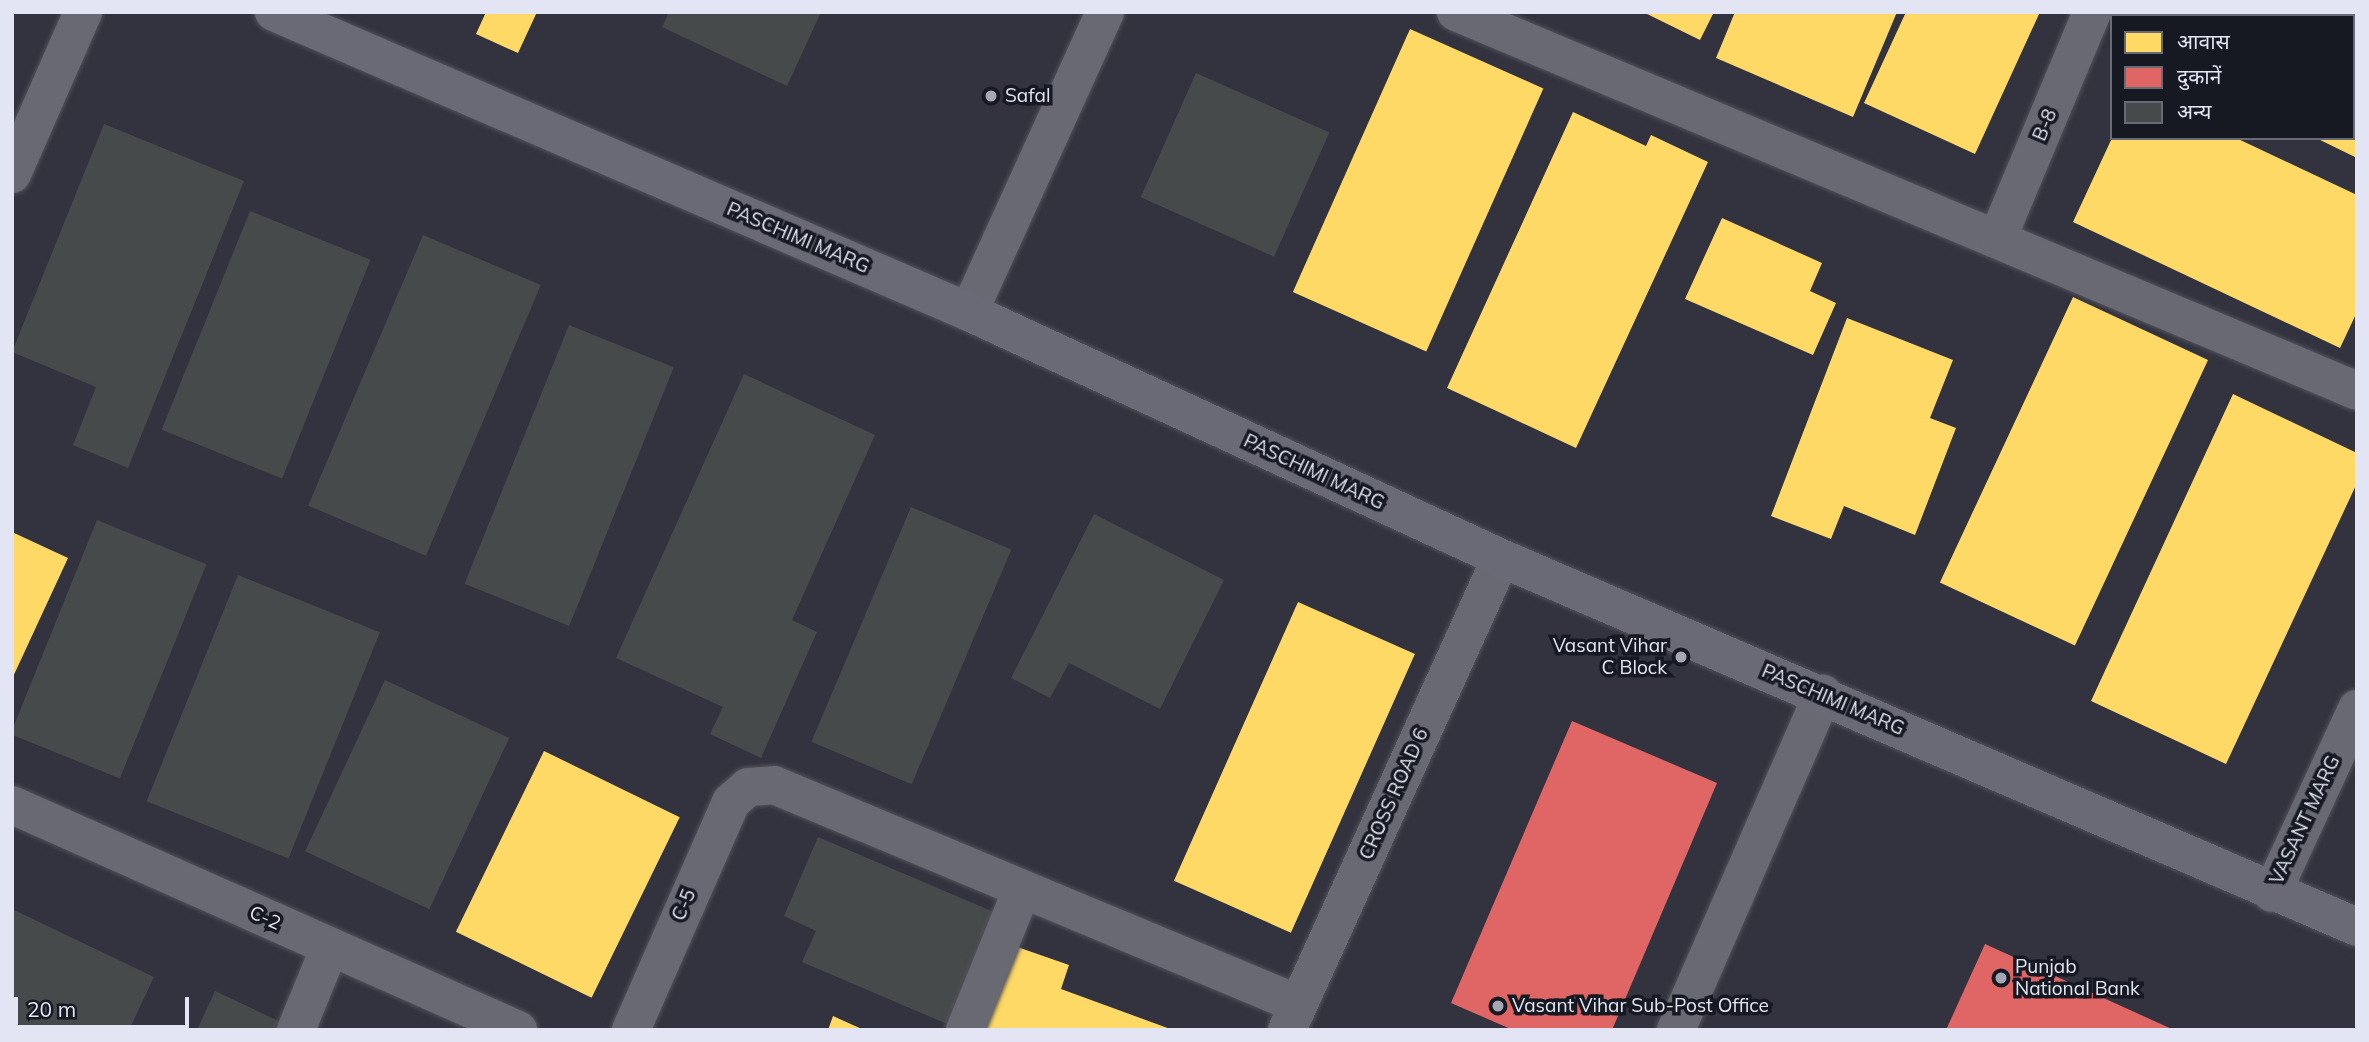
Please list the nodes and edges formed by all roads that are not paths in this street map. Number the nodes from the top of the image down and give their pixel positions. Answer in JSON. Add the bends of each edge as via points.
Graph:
{"nodes":[{"id":1,"x":83,"y":12,"type":"edge"},
{"id":2,"x":274,"y":12,"type":"edge"},
{"id":3,"x":1105,"y":12,"type":"edge"},
{"id":4,"x":1456,"y":12,"type":"edge"},
{"id":5,"x":2092,"y":12,"type":"edge"},
{"id":6,"x":12,"y":174,"type":"edge"},
{"id":7,"x":1998,"y":237,"type":"junction"},
{"id":8,"x":969,"y":312,"type":"junction"},
{"id":9,"x":2357,"y":391,"type":"edge"},
{"id":10,"x":1501,"y":558,"type":"junction"},
{"id":11,"x":1823,"y":694,"type":"junction"},
{"id":12,"x":2357,"y":709,"type":"edge"},
{"id":13,"x":12,"y":805,"type":"edge"},
{"id":14,"x":1021,"y":892,"type":"junction"},
{"id":15,"x":2272,"y":893,"type":"junction"},
{"id":16,"x":2357,"y":927,"type":"edge"},
{"id":17,"x":330,"y":947,"type":"junction"},
{"id":18,"x":1293,"y":1017,"type":"edge"},
{"id":19,"x":296,"y":1030,"type":"edge"},
{"id":20,"x":518,"y":1030,"type":"edge"},
{"id":21,"x":631,"y":1030,"type":"edge"},
{"id":22,"x":965,"y":1030,"type":"edge"},
{"id":23,"x":1676,"y":1030,"type":"edge"}],
"edges":[{"from":1,"to":6,"type":"street"},
{"from":2,"to":8,"type":"main road","name":"PASCHIMI MARG"},
{"from":3,"to":8,"type":"street"},
{"from":4,"to":7,"type":"street"},
{"from":5,"to":7,"type":"street","name":"B-8"},
{"from":7,"to":9,"type":"street"},
{"from":8,"to":10,"type":"main road","name":"PASCHIMI MARG"},
{"from":10,"to":11,"type":"main road","name":"PASCHIMI MARG"},
{"from":10,"to":18,"type":"street","name":"CROSS ROAD 6"},
{"from":11,"to":15,"type":"main road","name":"PASCHIMI MARG"},
{"from":11,"to":23,"type":"street"},
{"from":12,"to":15,"type":"street","name":"VASANT MARG"},
{"from":13,"to":17,"type":"street","name":"C-2"},
{"from":14,"to":18,"type":"street"},
{"from":14,"to":21,"type":"street","name":"C-5","via":[[774,785],[748,787],[731,802],[704,856]]},
{"from":14,"to":22,"type":"street"},
{"from":15,"to":16,"type":"main road","name":"PASCHIMI MARG"},
{"from":17,"to":19,"type":"street"},
{"from":17,"to":20,"type":"street","name":"C-2"}]}
